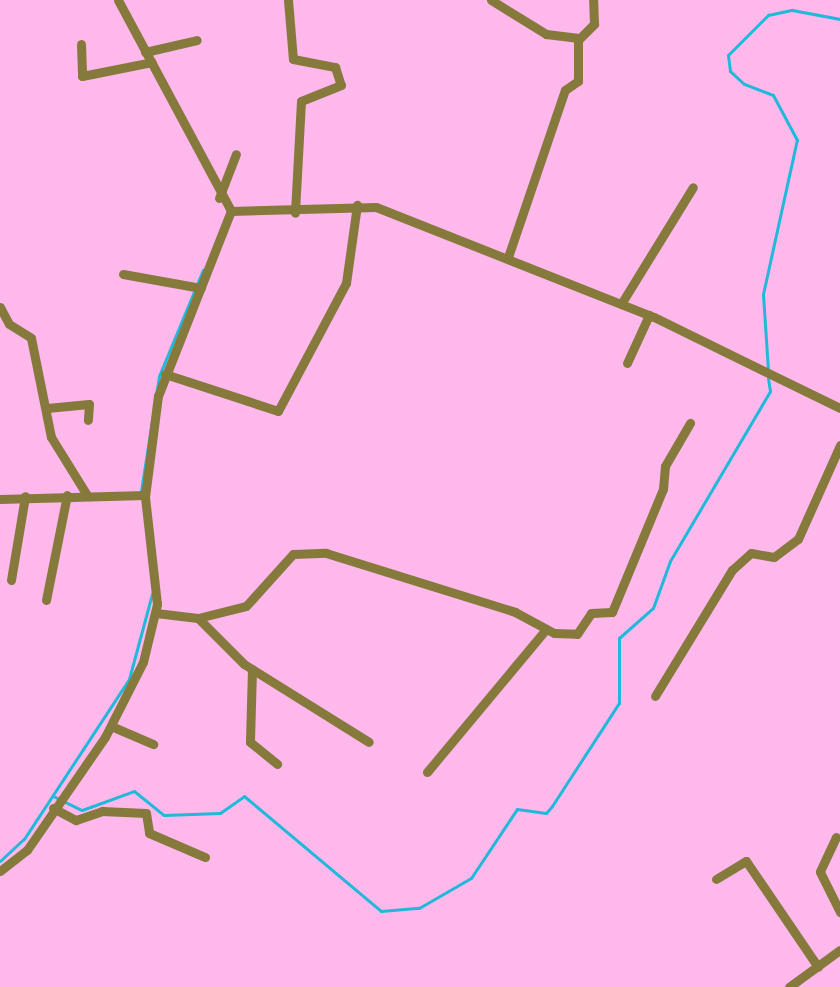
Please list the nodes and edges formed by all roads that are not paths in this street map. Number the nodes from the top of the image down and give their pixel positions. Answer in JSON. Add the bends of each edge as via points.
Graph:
{"nodes":[{"id":1,"x":118,"y":0,"type":"edge"},
{"id":2,"x":288,"y":0,"type":"edge"},
{"id":3,"x":491,"y":0,"type":"edge"},
{"id":4,"x":593,"y":0,"type":"edge"},
{"id":5,"x":579,"y":38,"type":"junction"},
{"id":6,"x":197,"y":40,"type":"dead end"},
{"id":7,"x":81,"y":44,"type":"dead end"},
{"id":8,"x":145,"y":52,"type":"junction"},
{"id":9,"x":152,"y":62,"type":"junction"},
{"id":10,"x":236,"y":154,"type":"dead end"},
{"id":11,"x":693,"y":187,"type":"dead end"},
{"id":12,"x":219,"y":198,"type":"junction"},
{"id":13,"x":357,"y":205,"type":"junction"},
{"id":14,"x":231,"y":211,"type":"junction"},
{"id":15,"x":295,"y":213,"type":"junction"},
{"id":16,"x":508,"y":257,"type":"junction"},
{"id":17,"x":123,"y":274,"type":"dead end"},
{"id":18,"x":201,"y":288,"type":"junction"},
{"id":19,"x":621,"y":304,"type":"junction"},
{"id":20,"x":0,"y":307,"type":"edge"},
{"id":21,"x":649,"y":315,"type":"junction"},
{"id":22,"x":627,"y":363,"type":"dead end"},
{"id":23,"x":165,"y":374,"type":"junction"},
{"id":24,"x":47,"y":408,"type":"junction"},
{"id":25,"x":840,"y":408,"type":"edge"},
{"id":26,"x":88,"y":420,"type":"dead end"},
{"id":27,"x":690,"y":423,"type":"dead end"},
{"id":28,"x":840,"y":445,"type":"edge"},
{"id":29,"x":67,"y":495,"type":"junction"},
{"id":30,"x":87,"y":495,"type":"junction"},
{"id":31,"x":139,"y":495,"type":"junction"},
{"id":32,"x":25,"y":496,"type":"junction"},
{"id":33,"x":0,"y":499,"type":"edge"},
{"id":34,"x":11,"y":580,"type":"dead end"},
{"id":35,"x":46,"y":600,"type":"dead end"},
{"id":36,"x":156,"y":613,"type":"junction"},
{"id":37,"x":198,"y":618,"type":"junction"},
{"id":38,"x":546,"y":629,"type":"junction"},
{"id":39,"x":252,"y":669,"type":"junction"},
{"id":40,"x":655,"y":696,"type":"dead end"},
{"id":41,"x":111,"y":726,"type":"junction"},
{"id":42,"x":369,"y":742,"type":"dead end"},
{"id":43,"x":153,"y":744,"type":"dead end"},
{"id":44,"x":277,"y":764,"type":"dead end"},
{"id":45,"x":427,"y":772,"type":"dead end"},
{"id":46,"x":53,"y":808,"type":"junction"},
{"id":47,"x":836,"y":837,"type":"dead end"},
{"id":48,"x":205,"y":857,"type":"dead end"},
{"id":49,"x":0,"y":871,"type":"edge"},
{"id":50,"x":716,"y":879,"type":"dead end"},
{"id":51,"x":840,"y":912,"type":"edge"},
{"id":52,"x":840,"y":950,"type":"edge"},
{"id":53,"x":818,"y":967,"type":"junction"},
{"id":54,"x":789,"y":987,"type":"edge"}],
"edges":[{"from":1,"to":8,"type":"street"},
{"from":2,"to":15,"type":"street","via":[[293,59],[335,67],[341,85],[301,101]]},
{"from":3,"to":5,"type":"street","via":[[546,34]]},
{"from":4,"to":5,"type":"street","via":[[594,24]]},
{"from":5,"to":16,"type":"street","via":[[578,81],[565,90]]},
{"from":6,"to":8,"type":"street"},
{"from":7,"to":9,"type":"street","via":[[82,76]]},
{"from":8,"to":9,"type":"street"},
{"from":9,"to":12,"type":"street"},
{"from":10,"to":12,"type":"street"},
{"from":11,"to":19,"type":"street"},
{"from":12,"to":14,"type":"street"},
{"from":13,"to":15,"type":"street"},
{"from":13,"to":16,"type":"street"},
{"from":13,"to":23,"type":"street","via":[[346,283],[278,411]]},
{"from":14,"to":15,"type":"street"},
{"from":14,"to":18,"type":"street"},
{"from":16,"to":19,"type":"street"},
{"from":17,"to":18,"type":"street"},
{"from":18,"to":23,"type":"street"},
{"from":19,"to":21,"type":"street"},
{"from":20,"to":24,"type":"street","via":[[9,324],[31,338]]},
{"from":21,"to":22,"type":"street"},
{"from":21,"to":25,"type":"street"},
{"from":23,"to":31,"type":"street"},
{"from":24,"to":26,"type":"street","via":[[89,404]]},
{"from":24,"to":30,"type":"street","via":[[53,441]]},
{"from":27,"to":38,"type":"street","via":[[665,466],[663,489],[612,612],[591,613],[577,634]]},
{"from":28,"to":40,"type":"street","via":[[798,539],[779,555],[751,553],[732,570]]},
{"from":29,"to":30,"type":"street"},
{"from":29,"to":32,"type":"street"},
{"from":29,"to":35,"type":"street"},
{"from":30,"to":31,"type":"street"},
{"from":31,"to":36,"type":"street","via":[[158,568]]},
{"from":32,"to":33,"type":"street"},
{"from":32,"to":34,"type":"street"},
{"from":36,"to":37,"type":"street"},
{"from":36,"to":41,"type":"street","via":[[135,681]]},
{"from":37,"to":38,"type":"street","via":[[246,606],[293,554],[326,553],[515,612]]},
{"from":37,"to":39,"type":"street"},
{"from":38,"to":45,"type":"street"},
{"from":39,"to":42,"type":"street"},
{"from":39,"to":44,"type":"street","via":[[250,742]]},
{"from":41,"to":43,"type":"street"},
{"from":41,"to":46,"type":"street"},
{"from":46,"to":48,"type":"street","via":[[76,820],[102,811],[146,813],[149,833]]},
{"from":46,"to":49,"type":"street","via":[[27,850]]},
{"from":47,"to":51,"type":"street","via":[[820,872]]},
{"from":50,"to":53,"type":"street","via":[[746,861]]},
{"from":52,"to":53,"type":"street"},
{"from":53,"to":54,"type":"street"}]}
